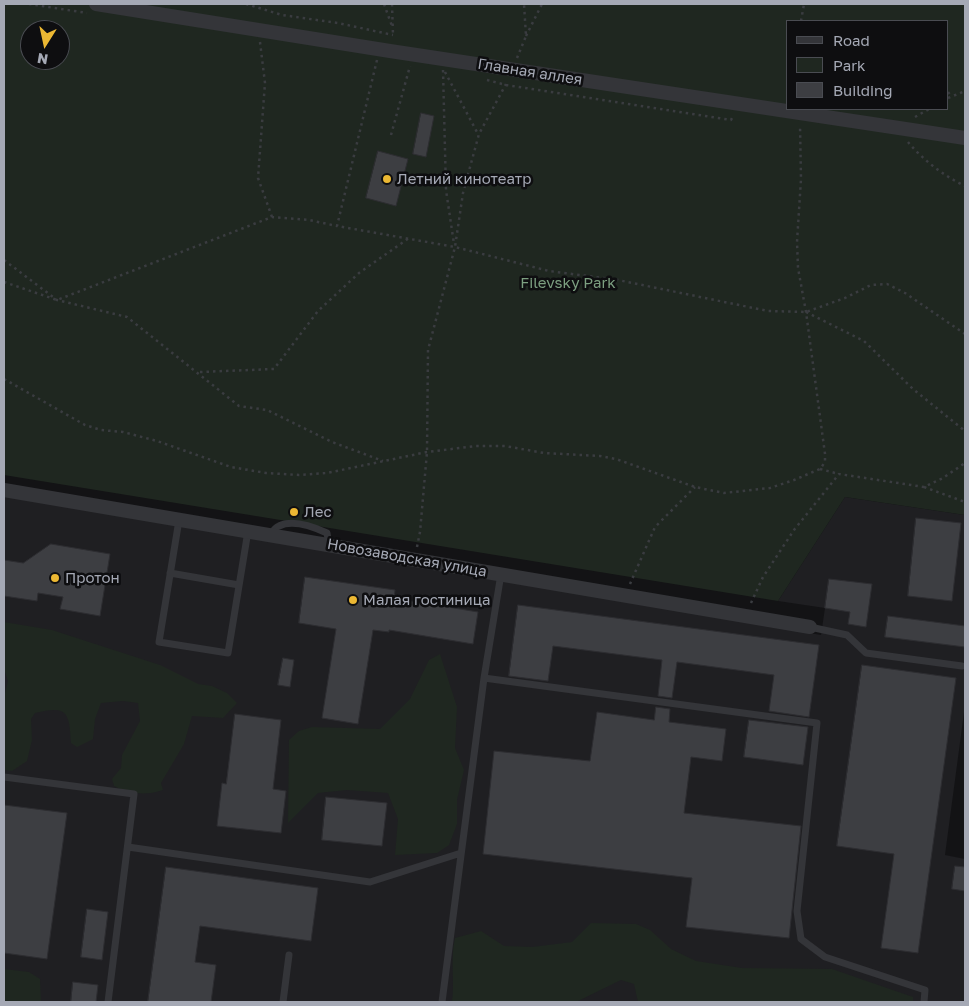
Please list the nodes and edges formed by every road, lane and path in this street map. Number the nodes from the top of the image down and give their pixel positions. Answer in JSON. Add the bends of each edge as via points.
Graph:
{"nodes":[{"id":1,"x":96,"y":4,"type":"edge"},
{"id":2,"x":246,"y":4,"type":"edge"},
{"id":3,"x":384,"y":4,"type":"edge"},
{"id":4,"x":392,"y":4,"type":"edge"},
{"id":5,"x":524,"y":4,"type":"edge"},
{"id":6,"x":542,"y":4,"type":"edge"},
{"id":7,"x":804,"y":4,"type":"edge"},
{"id":8,"x":801,"y":20,"type":"edge"},
{"id":9,"x":394,"y":30,"type":"junction"},
{"id":10,"x":393,"y":35,"type":"junction"},
{"id":11,"x":526,"y":36,"type":"junction"},
{"id":12,"x":260,"y":41,"type":"dead end"},
{"id":13,"x":390,"y":51,"type":"junction"},
{"id":14,"x":412,"y":54,"type":"junction"},
{"id":15,"x":377,"y":58,"type":"dead end"},
{"id":16,"x":512,"y":70,"type":"junction"},
{"id":17,"x":965,"y":91,"type":"edge"},
{"id":18,"x":949,"y":93,"type":"edge"},
{"id":19,"x":951,"y":96,"type":"joint"},
{"id":20,"x":799,"y":113,"type":"junction"},
{"id":21,"x":896,"y":127,"type":"junction"},
{"id":22,"x":479,"y":134,"type":"junction"},
{"id":23,"x":391,"y":135,"type":"dead end"},
{"id":24,"x":965,"y":138,"type":"edge"},
{"id":25,"x":965,"y":186,"type":"edge"},
{"id":26,"x":272,"y":217,"type":"junction"},
{"id":27,"x":337,"y":226,"type":"junction"},
{"id":28,"x":409,"y":238,"type":"junction"},
{"id":29,"x":455,"y":247,"type":"junction"},
{"id":30,"x":4,"y":260,"type":"edge"},
{"id":31,"x":4,"y":282,"type":"edge"},
{"id":32,"x":57,"y":300,"type":"junction"},
{"id":33,"x":806,"y":312,"type":"junction"},
{"id":34,"x":965,"y":334,"type":"edge"},
{"id":35,"x":198,"y":372,"type":"junction"},
{"id":36,"x":4,"y":379,"type":"edge"},
{"id":37,"x":965,"y":432,"type":"edge"},
{"id":38,"x":427,"y":452,"type":"junction"},
{"id":39,"x":383,"y":461,"type":"junction"},
{"id":40,"x":965,"y":463,"type":"edge"},
{"id":41,"x":820,"y":469,"type":"junction"},
{"id":42,"x":839,"y":474,"type":"junction"},
{"id":43,"x":695,"y":487,"type":"junction"},
{"id":44,"x":924,"y":487,"type":"junction"},
{"id":45,"x":4,"y":490,"type":"edge"},
{"id":46,"x":965,"y":502,"type":"edge"},
{"id":47,"x":179,"y":520,"type":"junction"},
{"id":48,"x":248,"y":531,"type":"junction"},
{"id":49,"x":415,"y":560,"type":"junction"},
{"id":50,"x":170,"y":573,"type":"junction"},
{"id":51,"x":501,"y":574,"type":"junction"},
{"id":52,"x":239,"y":584,"type":"junction"},
{"id":53,"x":624,"y":596,"type":"junction"},
{"id":54,"x":754,"y":597,"type":"dead end"},
{"id":55,"x":810,"y":627,"type":"joint"},
{"id":56,"x":962,"y":666,"type":"dead end"},
{"id":57,"x":484,"y":678,"type":"junction"},
{"id":58,"x":4,"y":777,"type":"edge"},
{"id":59,"x":128,"y":847,"type":"junction"},
{"id":60,"x":461,"y":853,"type":"junction"},
{"id":61,"x":289,"y":955,"type":"dead end"},
{"id":62,"x":108,"y":1002,"type":"edge"},
{"id":63,"x":283,"y":1002,"type":"edge"},
{"id":64,"x":442,"y":1002,"type":"edge"},
{"id":65,"x":924,"y":1002,"type":"edge"}],
"edges":[{"from":1,"to":13,"type":"street","name":"Главная аллея"},
{"from":2,"to":10,"type":"path","via":[[282,15]]},
{"from":3,"to":9,"type":"path"},
{"from":4,"to":9,"type":"path"},
{"from":5,"to":11,"type":"path"},
{"from":6,"to":11,"type":"path"},
{"from":7,"to":8,"type":"path"},
{"from":9,"to":10,"type":"path"},
{"from":10,"to":13,"type":"path"},
{"from":11,"to":16,"type":"path"},
{"from":12,"to":26,"type":"path","via":[[266,83],[258,178]]},
{"from":13,"to":14,"type":"street","name":"Главная аллея"},
{"from":14,"to":16,"type":"street","name":"Главная аллея"},
{"from":14,"to":23,"type":"path"},
{"from":15,"to":27,"type":"path"},
{"from":16,"to":20,"type":"street","name":"Главная аллея"},
{"from":16,"to":22,"type":"path"},
{"from":17,"to":19,"type":"path"},
{"from":18,"to":19,"type":"path"},
{"from":20,"to":21,"type":"street","name":"Главная аллея"},
{"from":20,"to":33,"type":"path","via":[[801,179],[797,242]]},
{"from":21,"to":24,"type":"street","name":"Главная аллея"},
{"from":21,"to":25,"type":"path","via":[[912,148],[934,167]]},
{"from":22,"to":29,"type":"path","via":[[462,193]]},
{"from":22,"to":29,"type":"path","via":[[443,69],[446,190]]},
{"from":26,"to":27,"type":"path"},
{"from":26,"to":32,"type":"path"},
{"from":27,"to":28,"type":"path"},
{"from":28,"to":29,"type":"path"},
{"from":28,"to":35,"type":"path","via":[[359,273],[318,311],[274,369]]},
{"from":29,"to":33,"type":"path","via":[[548,271],[618,280],[768,311]]},
{"from":29,"to":38,"type":"path","via":[[428,350]]},
{"from":30,"to":32,"type":"path"},
{"from":31,"to":32,"type":"path"},
{"from":32,"to":35,"type":"path","via":[[127,317]]},
{"from":33,"to":34,"type":"path","via":[[871,285],[886,284],[905,293]]},
{"from":33,"to":37,"type":"path","via":[[864,341],[913,389]]},
{"from":33,"to":41,"type":"path","via":[[825,454],[825,462]]},
{"from":35,"to":39,"type":"path","via":[[240,406],[267,410],[332,442]]},
{"from":36,"to":39,"type":"path","via":[[85,425],[156,441],[231,467],[299,474]]},
{"from":38,"to":39,"type":"path"},
{"from":38,"to":43,"type":"path","via":[[505,446],[600,456]]},
{"from":38,"to":49,"type":"path"},
{"from":40,"to":44,"type":"path"},
{"from":41,"to":42,"type":"path"},
{"from":41,"to":43,"type":"path","via":[[770,488],[724,493]]},
{"from":42,"to":44,"type":"path"},
{"from":42,"to":54,"type":"path","via":[[794,530]]},
{"from":43,"to":53,"type":"path","via":[[655,527]]},
{"from":44,"to":46,"type":"path"},
{"from":45,"to":47,"type":"street","name":"Новозаводская улица"},
{"from":47,"to":48,"type":"street","name":"Новозаводская улица"},
{"from":47,"to":50,"type":"lane"},
{"from":48,"to":49,"type":"street","name":"Новозаводская улица"},
{"from":48,"to":52,"type":"lane"},
{"from":49,"to":51,"type":"street","name":"Новозаводская улица"},
{"from":50,"to":52,"type":"lane"},
{"from":50,"to":52,"type":"lane","via":[[159,642],[228,653]]},
{"from":51,"to":53,"type":"street","name":"Новозаводская улица"},
{"from":51,"to":57,"type":"lane"},
{"from":53,"to":55,"type":"street","name":"Новозаводская улица"},
{"from":55,"to":56,"type":"lane","via":[[847,635],[866,653]]},
{"from":57,"to":60,"type":"lane"},
{"from":57,"to":65,"type":"lane","via":[[817,723],[797,911],[802,939],[825,957],[925,990]]},
{"from":58,"to":59,"type":"lane","via":[[134,794]]},
{"from":59,"to":60,"type":"lane","via":[[370,882]]},
{"from":59,"to":62,"type":"lane"},
{"from":60,"to":64,"type":"lane"},
{"from":61,"to":63,"type":"lane"}]}
